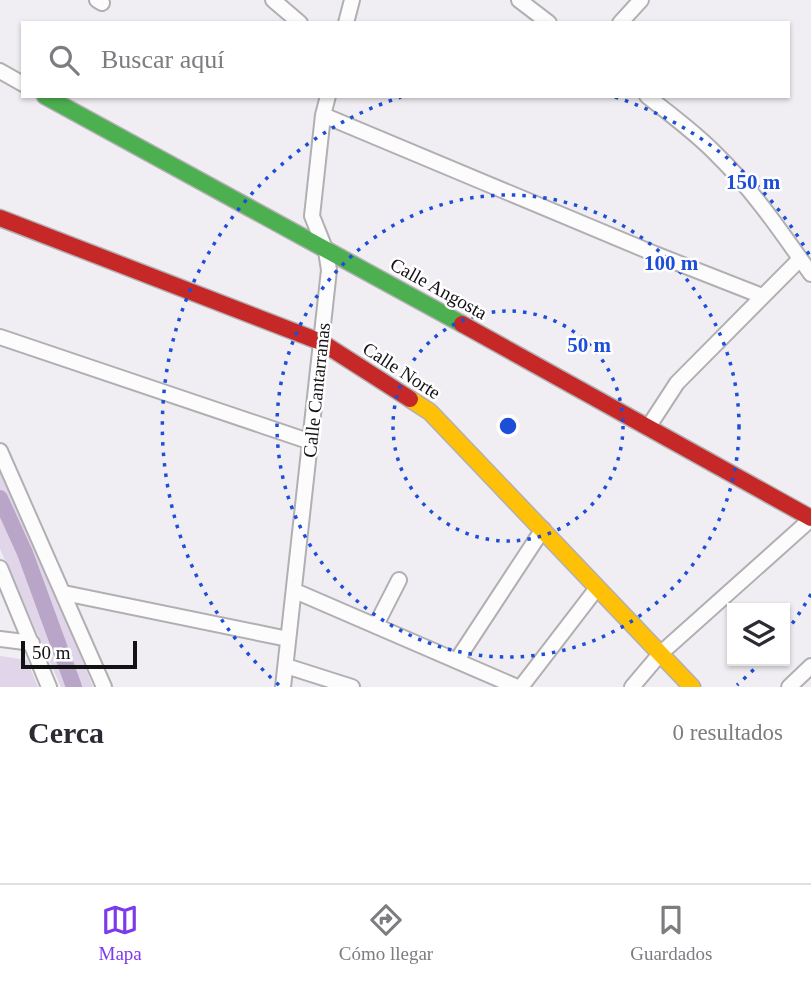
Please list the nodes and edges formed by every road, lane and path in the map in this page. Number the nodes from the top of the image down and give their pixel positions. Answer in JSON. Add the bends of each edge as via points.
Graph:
{"nodes":[{"id":1,"x":273,"y":0,"type":"edge"},
{"id":2,"x":352,"y":0,"type":"edge"},
{"id":3,"x":519,"y":0,"type":"edge"},
{"id":4,"x":641,"y":0,"type":"edge"},
{"id":5,"x":298,"y":21,"type":"edge"},
{"id":6,"x":347,"y":21,"type":"edge"},
{"id":7,"x":547,"y":21,"type":"edge"},
{"id":8,"x":622,"y":21,"type":"edge"},
{"id":9,"x":0,"y":71,"type":"edge"},
{"id":10,"x":21,"y":83,"type":"edge"},
{"id":11,"x":49,"y":98,"type":"edge"},
{"id":12,"x":327,"y":98,"type":"edge"},
{"id":13,"x":650,"y":98,"type":"edge"},
{"id":14,"x":323,"y":115,"type":"junction"},
{"id":15,"x":0,"y":219,"type":"edge"},
{"id":16,"x":326,"y":251,"type":"junction"},
{"id":17,"x":800,"y":259,"type":"junction"},
{"id":18,"x":811,"y":274,"type":"edge"},
{"id":19,"x":762,"y":296,"type":"junction"},
{"id":20,"x":0,"y":337,"type":"edge"},
{"id":21,"x":321,"y":342,"type":"junction"},
{"id":22,"x":649,"y":426,"type":"junction"},
{"id":23,"x":311,"y":442,"type":"junction"},
{"id":24,"x":0,"y":451,"type":"edge"},
{"id":25,"x":811,"y":519,"type":"edge"},
{"id":26,"x":543,"y":529,"type":"junction"},
{"id":27,"x":0,"y":568,"type":"edge"},
{"id":28,"x":399,"y":580,"type":"dead end"},
{"id":29,"x":597,"y":589,"type":"junction"},
{"id":30,"x":295,"y":591,"type":"junction"},
{"id":31,"x":64,"y":593,"type":"junction"},
{"id":32,"x":376,"y":625,"type":"junction"},
{"id":33,"x":0,"y":639,"type":"edge"},
{"id":34,"x":288,"y":639,"type":"junction"},
{"id":35,"x":32,"y":643,"type":"junction"},
{"id":36,"x":660,"y":654,"type":"junction"},
{"id":37,"x":457,"y":660,"type":"junction"},
{"id":38,"x":286,"y":666,"type":"junction"},
{"id":39,"x":811,"y":666,"type":"edge"},
{"id":40,"x":49,"y":687,"type":"edge"},
{"id":41,"x":104,"y":687,"type":"edge"},
{"id":42,"x":283,"y":687,"type":"edge"},
{"id":43,"x":352,"y":687,"type":"edge"},
{"id":44,"x":519,"y":687,"type":"edge"},
{"id":45,"x":632,"y":687,"type":"edge"},
{"id":46,"x":692,"y":687,"type":"edge"},
{"id":47,"x":789,"y":687,"type":"edge"}],
"edges":[{"from":1,"to":5,"type":"street"},
{"from":2,"to":6,"type":"street"},
{"from":3,"to":7,"type":"street"},
{"from":4,"to":8,"type":"street"},
{"from":9,"to":10,"type":"street"},
{"from":11,"to":16,"type":"street","name":"Calle Angosta"},
{"from":12,"to":14,"type":"street","name":"Calle Cantarranas"},
{"from":13,"to":17,"type":"street","via":[[720,157]]},
{"from":14,"to":16,"type":"street","name":"Calle Cantarranas","via":[[312,216]]},
{"from":14,"to":19,"type":"street"},
{"from":15,"to":21,"type":"street","name":"Calle Norte"},
{"from":16,"to":21,"type":"street","name":"Calle Cantarranas","via":[[329,270]]},
{"from":16,"to":22,"type":"street","name":"Calle Angosta"},
{"from":17,"to":18,"type":"street"},
{"from":17,"to":19,"type":"street"},
{"from":19,"to":22,"type":"street","via":[[677,383]]},
{"from":20,"to":23,"type":"street"},
{"from":21,"to":23,"type":"street","name":"Calle Cantarranas"},
{"from":21,"to":26,"type":"street","name":"Calle Norte","via":[[430,412]]},
{"from":22,"to":25,"type":"street","name":"Calle Angosta"},
{"from":23,"to":30,"type":"street","name":"Calle Cantarranas"},
{"from":24,"to":31,"type":"street"},
{"from":25,"to":36,"type":"street"},
{"from":26,"to":29,"type":"street","name":"Calle Norte"},
{"from":26,"to":37,"type":"street"},
{"from":27,"to":35,"type":"street"},
{"from":28,"to":32,"type":"street"},
{"from":29,"to":36,"type":"street","name":"Calle Norte"},
{"from":29,"to":44,"type":"street"},
{"from":30,"to":32,"type":"street"},
{"from":30,"to":34,"type":"street","name":"Calle Cantarranas"},
{"from":31,"to":34,"type":"street"},
{"from":31,"to":41,"type":"street"},
{"from":32,"to":37,"type":"street"},
{"from":33,"to":35,"type":"street"},
{"from":34,"to":38,"type":"street","name":"Calle Cantarranas"},
{"from":35,"to":40,"type":"street"},
{"from":36,"to":45,"type":"street"},
{"from":36,"to":46,"type":"street","name":"Calle Norte"},
{"from":37,"to":44,"type":"street"},
{"from":38,"to":42,"type":"street","name":"Calle Cantarranas"},
{"from":38,"to":43,"type":"street"},
{"from":39,"to":47,"type":"street"}]}
